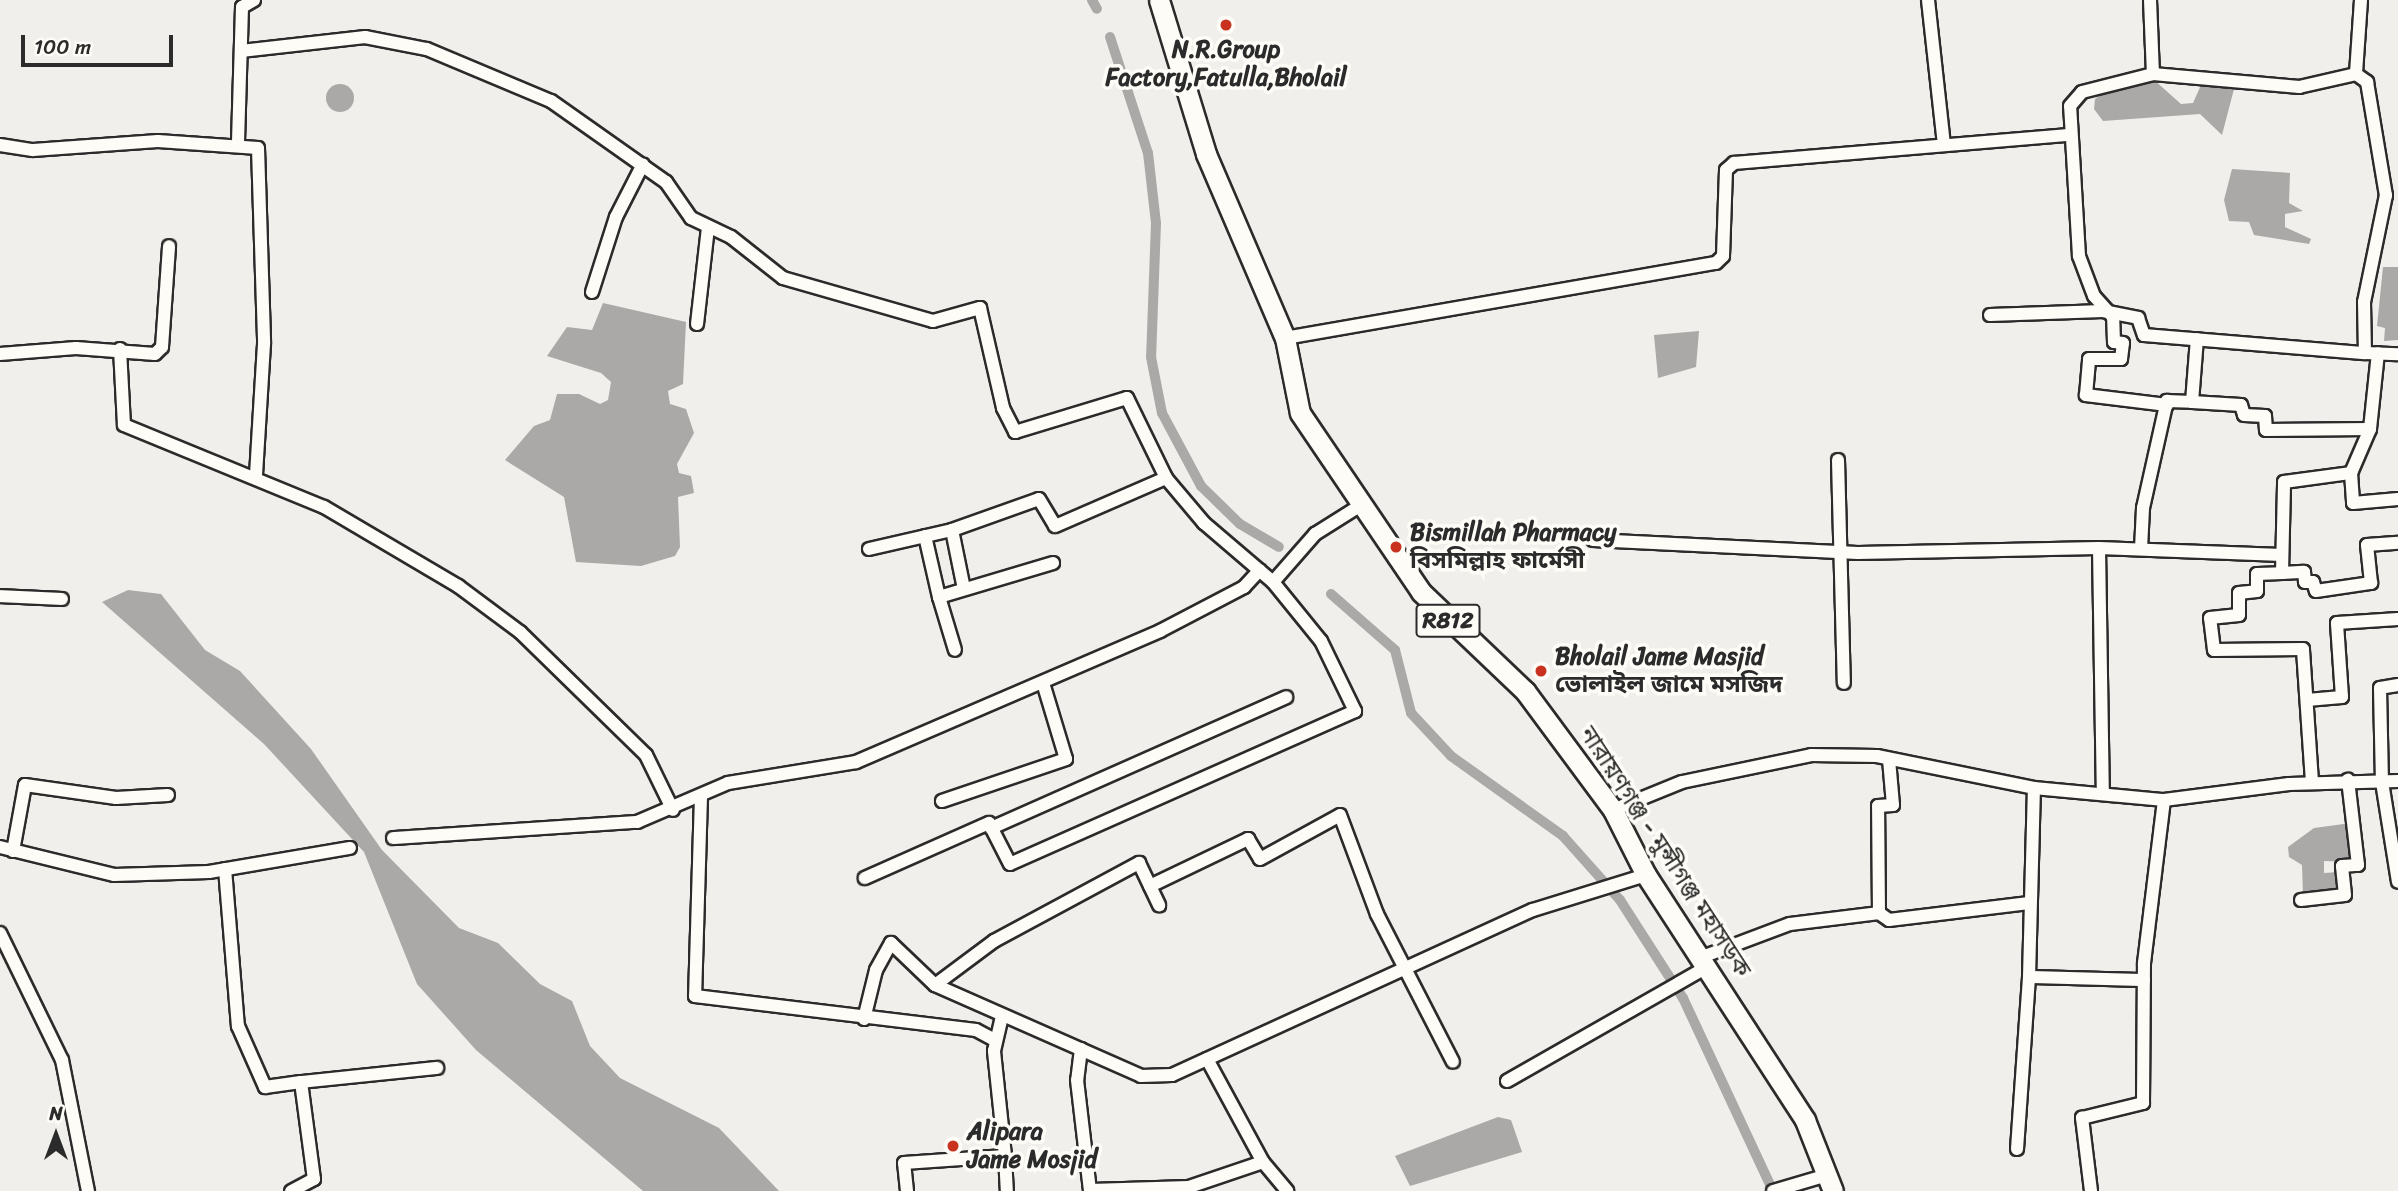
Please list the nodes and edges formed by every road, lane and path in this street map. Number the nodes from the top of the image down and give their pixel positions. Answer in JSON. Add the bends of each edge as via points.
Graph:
{"nodes":[{"id":1,"x":254,"y":0,"type":"edge"},
{"id":2,"x":1159,"y":0,"type":"edge"},
{"id":3,"x":1928,"y":0,"type":"edge"},
{"id":4,"x":2150,"y":0,"type":"edge"},
{"id":5,"x":2361,"y":0,"type":"edge"},
{"id":6,"x":241,"y":51,"type":"junction"},
{"id":7,"x":2153,"y":74,"type":"junction"},
{"id":8,"x":2356,"y":75,"type":"junction"},
{"id":9,"x":2069,"y":135,"type":"junction"},
{"id":10,"x":238,"y":142,"type":"junction"},
{"id":11,"x":1944,"y":144,"type":"junction"},
{"id":12,"x":0,"y":145,"type":"edge"},
{"id":13,"x":643,"y":164,"type":"junction"},
{"id":14,"x":708,"y":227,"type":"junction"},
{"id":15,"x":169,"y":246,"type":"dead end"},
{"id":16,"x":592,"y":292,"type":"dead end"},
{"id":17,"x":2102,"y":311,"type":"junction"},
{"id":18,"x":1990,"y":314,"type":"dead end"},
{"id":19,"x":697,"y":324,"type":"dead end"},
{"id":20,"x":1285,"y":338,"type":"junction"},
{"id":21,"x":2197,"y":339,"type":"junction"},
{"id":22,"x":120,"y":349,"type":"junction"},
{"id":23,"x":2365,"y":353,"type":"junction"},
{"id":24,"x":2378,"y":353,"type":"junction"},
{"id":25,"x":0,"y":354,"type":"edge"},
{"id":26,"x":2398,"y":354,"type":"edge"},
{"id":27,"x":2192,"y":402,"type":"junction"},
{"id":28,"x":2166,"y":405,"type":"junction"},
{"id":29,"x":2370,"y":429,"type":"junction"},
{"id":30,"x":1838,"y":460,"type":"dead end"},
{"id":31,"x":2351,"y":473,"type":"junction"},
{"id":32,"x":256,"y":475,"type":"junction"},
{"id":33,"x":1166,"y":478,"type":"junction"},
{"id":34,"x":2398,"y":499,"type":"edge"},
{"id":35,"x":1361,"y":505,"type":"junction"},
{"id":36,"x":951,"y":530,"type":"junction"},
{"id":37,"x":925,"y":536,"type":"junction"},
{"id":38,"x":1592,"y":540,"type":"dead end"},
{"id":39,"x":2398,"y":543,"type":"edge"},
{"id":40,"x":2099,"y":548,"type":"junction"},
{"id":41,"x":869,"y":549,"type":"dead end"},
{"id":42,"x":2141,"y":549,"type":"junction"},
{"id":43,"x":1846,"y":552,"type":"junction"},
{"id":44,"x":2281,"y":555,"type":"junction"},
{"id":45,"x":1053,"y":563,"type":"dead end"},
{"id":46,"x":1259,"y":570,"type":"junction"},
{"id":47,"x":2282,"y":573,"type":"junction"},
{"id":48,"x":1273,"y":582,"type":"junction"},
{"id":49,"x":964,"y":589,"type":"junction"},
{"id":50,"x":0,"y":596,"type":"edge"},
{"id":51,"x":939,"y":597,"type":"junction"},
{"id":52,"x":62,"y":599,"type":"dead end"},
{"id":53,"x":2398,"y":619,"type":"edge"},
{"id":54,"x":955,"y":650,"type":"dead end"},
{"id":55,"x":1844,"y":683,"type":"dead end"},
{"id":56,"x":1043,"y":684,"type":"junction"},
{"id":57,"x":2398,"y":685,"type":"edge"},
{"id":58,"x":1286,"y":697,"type":"dead end"},
{"id":59,"x":2307,"y":700,"type":"junction"},
{"id":60,"x":1889,"y":759,"type":"junction"},
{"id":61,"x":2348,"y":780,"type":"junction"},
{"id":62,"x":2398,"y":781,"type":"edge"},
{"id":63,"x":2312,"y":782,"type":"junction"},
{"id":64,"x":2382,"y":782,"type":"junction"},
{"id":65,"x":2034,"y":788,"type":"junction"},
{"id":66,"x":2103,"y":794,"type":"junction"},
{"id":67,"x":168,"y":795,"type":"dead end"},
{"id":68,"x":701,"y":796,"type":"junction"},
{"id":69,"x":2164,"y":800,"type":"junction"},
{"id":70,"x":942,"y":801,"type":"dead end"},
{"id":71,"x":673,"y":810,"type":"junction"},
{"id":72,"x":1613,"y":810,"type":"junction"},
{"id":73,"x":991,"y":828,"type":"junction"},
{"id":74,"x":393,"y":838,"type":"dead end"},
{"id":75,"x":350,"y":848,"type":"dead end"},
{"id":76,"x":6,"y":849,"type":"edge"},
{"id":77,"x":226,"y":870,"type":"junction"},
{"id":78,"x":1646,"y":875,"type":"junction"},
{"id":79,"x":865,"y":878,"type":"dead end"},
{"id":80,"x":2398,"y":882,"type":"edge"},
{"id":81,"x":1150,"y":887,"type":"junction"},
{"id":82,"x":2301,"y":900,"type":"dead end"},
{"id":83,"x":2029,"y":903,"type":"junction"},
{"id":84,"x":1159,"y":905,"type":"dead end"},
{"id":85,"x":1880,"y":913,"type":"junction"},
{"id":86,"x":0,"y":933,"type":"edge"},
{"id":87,"x":1705,"y":962,"type":"junction"},
{"id":88,"x":1407,"y":970,"type":"junction"},
{"id":89,"x":2029,"y":977,"type":"junction"},
{"id":90,"x":2144,"y":980,"type":"junction"},
{"id":91,"x":935,"y":985,"type":"junction"},
{"id":92,"x":1002,"y":1016,"type":"junction"},
{"id":93,"x":864,"y":1019,"type":"junction"},
{"id":94,"x":995,"y":1040,"type":"junction"},
{"id":95,"x":1082,"y":1049,"type":"junction"},
{"id":96,"x":1207,"y":1059,"type":"junction"},
{"id":97,"x":1453,"y":1062,"type":"dead end"},
{"id":98,"x":437,"y":1068,"type":"dead end"},
{"id":99,"x":1507,"y":1081,"type":"dead end"},
{"id":100,"x":300,"y":1082,"type":"junction"},
{"id":101,"x":2017,"y":1149,"type":"dead end"},
{"id":102,"x":1005,"y":1156,"type":"junction"},
{"id":103,"x":1264,"y":1162,"type":"junction"},
{"id":104,"x":1830,"y":1183,"type":"edge"},
{"id":105,"x":1090,"y":1190,"type":"edge"},
{"id":106,"x":88,"y":1191,"type":"edge"},
{"id":107,"x":291,"y":1191,"type":"edge"},
{"id":108,"x":907,"y":1191,"type":"edge"},
{"id":109,"x":1007,"y":1191,"type":"edge"},
{"id":110,"x":1287,"y":1191,"type":"edge"},
{"id":111,"x":1774,"y":1191,"type":"edge"},
{"id":112,"x":2091,"y":1191,"type":"edge"}],
"edges":[{"from":1,"to":6,"type":"street","via":[[242,7]]},
{"from":2,"to":20,"type":"main road","name":"নারায়ণগঞ্জ - মুন্সীগঞ্জ মহাসড়ক","number":"R812","via":[[1206,154]]},
{"from":3,"to":11,"type":"street"},
{"from":4,"to":7,"type":"street"},
{"from":5,"to":8,"type":"street"},
{"from":6,"to":10,"type":"street"},
{"from":6,"to":13,"type":"street","via":[[365,37],[427,49],[551,101]]},
{"from":7,"to":8,"type":"street","via":[[2299,87]]},
{"from":7,"to":9,"type":"street","via":[[2082,92],[2070,106]]},
{"from":8,"to":23,"type":"street","via":[[2367,82],[2386,195],[2364,302]]},
{"from":9,"to":11,"type":"street"},
{"from":9,"to":17,"type":"street","via":[[2079,256]]},
{"from":10,"to":12,"type":"street","via":[[33,150]]},
{"from":10,"to":32,"type":"street","via":[[252,144],[260,155],[264,357]]},
{"from":11,"to":20,"type":"street","via":[[1729,165],[1723,256],[1716,263]]},
{"from":13,"to":14,"type":"street","via":[[691,218]]},
{"from":13,"to":16,"type":"street","via":[[616,216]]},
{"from":14,"to":19,"type":"street"},
{"from":14,"to":33,"type":"street","via":[[783,278],[867,305],[933,321],[980,308],[1003,408],[1015,432],[1127,398]]},
{"from":15,"to":22,"type":"street","via":[[162,346],[155,354]]},
{"from":17,"to":18,"type":"street"},
{"from":17,"to":21,"type":"street","via":[[2138,318],[2144,335]]},
{"from":17,"to":28,"type":"street","via":[[2113,317],[2113,342],[2123,343],[2122,358],[2090,359],[2086,396]]},
{"from":20,"to":35,"type":"main road","name":"নারায়ণগঞ্জ - মুন্সীগঞ্জ মহাসড়ক","number":"R812","via":[[1300,413]]},
{"from":21,"to":23,"type":"street"},
{"from":21,"to":27,"type":"street"},
{"from":22,"to":25,"type":"street"},
{"from":22,"to":32,"type":"street","via":[[124,425]]},
{"from":23,"to":24,"type":"street"},
{"from":24,"to":26,"type":"street"},
{"from":24,"to":29,"type":"street"},
{"from":27,"to":28,"type":"street","via":[[2169,400]]},
{"from":27,"to":29,"type":"street","via":[[2241,405],[2242,415],[2265,416],[2266,430]]},
{"from":28,"to":42,"type":"street"},
{"from":29,"to":31,"type":"street"},
{"from":30,"to":43,"type":"street"},
{"from":31,"to":34,"type":"street","via":[[2353,503]]},
{"from":31,"to":44,"type":"street","via":[[2284,482]]},
{"from":32,"to":71,"type":"street","via":[[458,586],[520,632],[646,755]]},
{"from":33,"to":36,"type":"street","via":[[1055,526],[1041,498]]},
{"from":33,"to":46,"type":"street","via":[[1204,523]]},
{"from":35,"to":48,"type":"street","via":[[1315,534]]},
{"from":35,"to":72,"type":"main road","name":"নারায়ণগঞ্জ - মুন্সীগঞ্জ মহাসড়ক","number":"R812","via":[[1422,592],[1525,691]]},
{"from":36,"to":37,"type":"street"},
{"from":36,"to":49,"type":"street"},
{"from":37,"to":41,"type":"street"},
{"from":37,"to":51,"type":"street"},
{"from":38,"to":43,"type":"street"},
{"from":39,"to":47,"type":"street","via":[[2367,545],[2371,583],[2316,591],[2313,582],[2305,582],[2304,572]]},
{"from":40,"to":42,"type":"street"},
{"from":40,"to":43,"type":"street"},
{"from":40,"to":66,"type":"street"},
{"from":42,"to":44,"type":"street"},
{"from":43,"to":55,"type":"street"},
{"from":44,"to":47,"type":"street"},
{"from":45,"to":49,"type":"street"},
{"from":46,"to":48,"type":"street"},
{"from":46,"to":56,"type":"street","via":[[1244,587]]},
{"from":47,"to":59,"type":"street","via":[[2257,574],[2257,592],[2239,594],[2239,615],[2211,617],[2211,648],[2303,649]]},
{"from":48,"to":73,"type":"street","via":[[1333,660],[1355,711],[1010,864]]},
{"from":49,"to":51,"type":"street"},
{"from":50,"to":52,"type":"street"},
{"from":51,"to":54,"type":"street"},
{"from":53,"to":59,"type":"street","via":[[2337,623],[2342,697]]},
{"from":56,"to":68,"type":"street","via":[[856,762],[729,783]]},
{"from":56,"to":70,"type":"street","via":[[1066,759]]},
{"from":57,"to":64,"type":"street","via":[[2380,688]]},
{"from":58,"to":73,"type":"street"},
{"from":59,"to":63,"type":"street"},
{"from":60,"to":65,"type":"street"},
{"from":60,"to":72,"type":"street","via":[[1811,755],[1682,782]]},
{"from":60,"to":85,"type":"street","via":[[1893,805],[1878,806]]},
{"from":61,"to":63,"type":"street"},
{"from":61,"to":64,"type":"street"},
{"from":61,"to":82,"type":"street","via":[[2357,865],[2342,866],[2345,895]]},
{"from":62,"to":64,"type":"street"},
{"from":63,"to":69,"type":"street"},
{"from":64,"to":80,"type":"street"},
{"from":65,"to":66,"type":"street"},
{"from":65,"to":83,"type":"street"},
{"from":66,"to":69,"type":"street"},
{"from":67,"to":76,"type":"street","via":[[116,798],[25,785]]},
{"from":68,"to":71,"type":"street"},
{"from":68,"to":93,"type":"street","via":[[695,996]]},
{"from":69,"to":90,"type":"street"},
{"from":71,"to":74,"type":"street","via":[[598,827]]},
{"from":72,"to":78,"type":"main road","name":"নারায়ণগঞ্জ - মুন্সীগঞ্জ মহাসড়ক","number":"R812"},
{"from":73,"to":79,"type":"street","via":[[989,823]]},
{"from":75,"to":77,"type":"street"},
{"from":76,"to":77,"type":"street","via":[[114,875]]},
{"from":77,"to":100,"type":"street","via":[[238,1026],[265,1087]]},
{"from":78,"to":87,"type":"main road","name":"নারায়ণগঞ্জ - মুন্সীগঞ্জ মহাসড়ক","number":"R812"},
{"from":78,"to":88,"type":"street","via":[[1533,910]]},
{"from":81,"to":84,"type":"street"},
{"from":81,"to":88,"type":"street","via":[[1248,839],[1260,859],[1340,815],[1377,914]]},
{"from":81,"to":91,"type":"street","via":[[1139,863],[993,941]]},
{"from":83,"to":85,"type":"street","via":[[1889,920]]},
{"from":83,"to":89,"type":"street"},
{"from":85,"to":87,"type":"street","via":[[1790,924]]},
{"from":86,"to":106,"type":"street","via":[[62,1060]]},
{"from":87,"to":99,"type":"street","via":[[1679,982]]},
{"from":87,"to":104,"type":"main road","name":"নারায়ণগঞ্জ - মুন্সীগঞ্জ মহাসড়ক","number":"R812","via":[[1805,1120]]},
{"from":88,"to":96,"type":"street"},
{"from":88,"to":97,"type":"street"},
{"from":89,"to":90,"type":"street"},
{"from":89,"to":101,"type":"street"},
{"from":90,"to":112,"type":"street","via":[[2143,1103],[2082,1118]]},
{"from":91,"to":92,"type":"street"},
{"from":91,"to":93,"type":"street","via":[[891,943],[876,970]]},
{"from":92,"to":94,"type":"street"},
{"from":92,"to":95,"type":"street"},
{"from":93,"to":94,"type":"street","via":[[976,1030]]},
{"from":94,"to":102,"type":"street"},
{"from":95,"to":96,"type":"street","via":[[1150,1078]]},
{"from":95,"to":105,"type":"street","via":[[1077,1080]]},
{"from":96,"to":103,"type":"street"},
{"from":98,"to":100,"type":"street"},
{"from":100,"to":107,"type":"street","via":[[314,1179]]},
{"from":102,"to":108,"type":"street","via":[[904,1163]]},
{"from":102,"to":109,"type":"street"},
{"from":103,"to":105,"type":"street","via":[[1189,1187]]},
{"from":103,"to":110,"type":"street"},
{"from":104,"to":111,"type":"street"}]}
